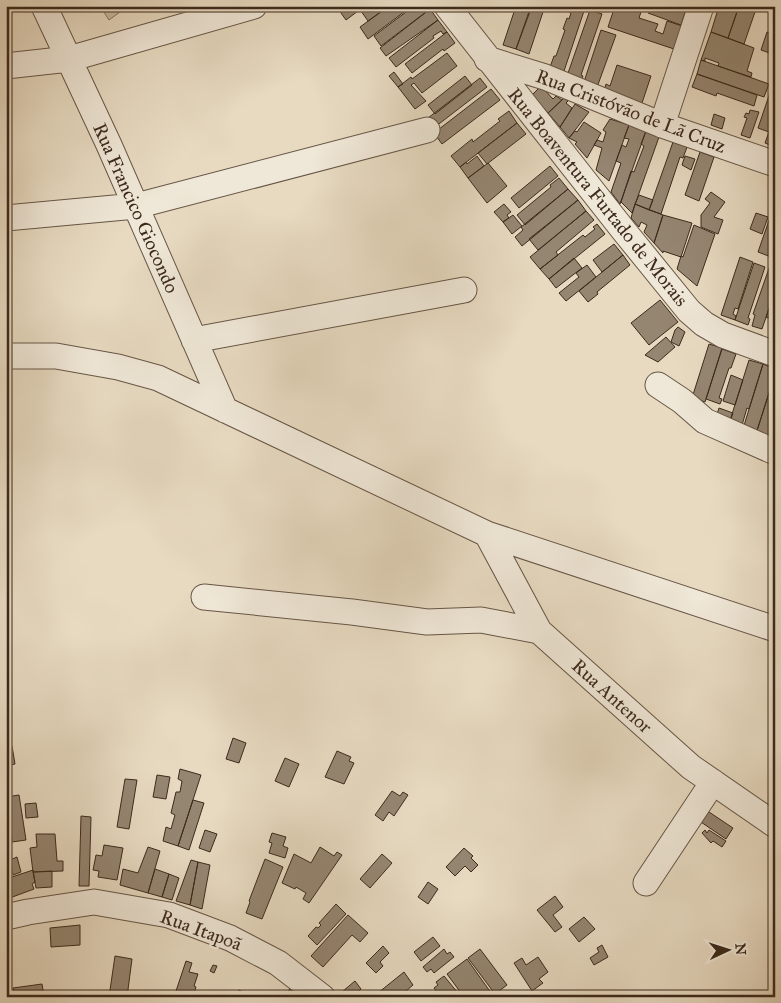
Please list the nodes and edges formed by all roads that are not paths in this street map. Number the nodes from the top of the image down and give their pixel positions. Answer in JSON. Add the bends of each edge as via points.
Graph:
{"nodes":[{"id":1,"x":44,"y":6,"type":"edge"},
{"id":2,"x":254,"y":6,"type":"edge"},
{"id":3,"x":446,"y":6,"type":"edge"},
{"id":4,"x":701,"y":6,"type":"edge"},
{"id":5,"x":69,"y":59,"type":"junction"},
{"id":6,"x":487,"y":59,"type":"junction"},
{"id":7,"x":6,"y":66,"type":"edge"},
{"id":8,"x":662,"y":125,"type":"junction"},
{"id":9,"x":428,"y":130,"type":"dead end"},
{"id":10,"x":775,"y":164,"type":"edge"},
{"id":11,"x":136,"y":206,"type":"junction"},
{"id":12,"x":6,"y":218,"type":"edge"},
{"id":13,"x":464,"y":290,"type":"dead end"},
{"id":14,"x":194,"y":340,"type":"junction"},
{"id":15,"x":775,"y":354,"type":"edge"},
{"id":16,"x":6,"y":356,"type":"edge"},
{"id":17,"x":658,"y":385,"type":"dead end"},
{"id":18,"x":225,"y":410,"type":"junction"},
{"id":19,"x":775,"y":452,"type":"edge"},
{"id":20,"x":487,"y":534,"type":"junction"},
{"id":21,"x":204,"y":597,"type":"dead end"},
{"id":22,"x":775,"y":629,"type":"edge"},
{"id":23,"x":539,"y":631,"type":"junction"},
{"id":24,"x":714,"y":782,"type":"junction"},
{"id":25,"x":775,"y":825,"type":"edge"},
{"id":26,"x":646,"y":883,"type":"dead end"},
{"id":27,"x":6,"y":917,"type":"edge"},
{"id":28,"x":322,"y":997,"type":"edge"}],
"edges":[{"from":1,"to":5,"type":"street","name":"Rua Francico Giocondo"},
{"from":2,"to":5,"type":"street"},
{"from":3,"to":6,"type":"street","name":"Rua Boaventura Furtado de Morais"},
{"from":4,"to":8,"type":"street"},
{"from":5,"to":7,"type":"street"},
{"from":5,"to":11,"type":"street","name":"Rua Francico Giocondo"},
{"from":6,"to":8,"type":"street","name":"Rua Cristóvão de Lã Cruz","via":[[545,77]]},
{"from":6,"to":15,"type":"street","name":"Rua Boaventura Furtado de Morais","via":[[690,311],[704,324],[724,335]]},
{"from":8,"to":10,"type":"street","name":"Rua Cristóvão de Lã Cruz"},
{"from":9,"to":11,"type":"street"},
{"from":11,"to":12,"type":"street"},
{"from":11,"to":14,"type":"street","name":"Rua Francico Giocondo"},
{"from":13,"to":14,"type":"street"},
{"from":14,"to":18,"type":"street","name":"Rua Francico Giocondo"},
{"from":16,"to":18,"type":"street","via":[[56,356],[118,367],[158,378]]},
{"from":17,"to":19,"type":"street","via":[[705,421]]},
{"from":18,"to":20,"type":"street"},
{"from":20,"to":22,"type":"street"},
{"from":20,"to":23,"type":"street","name":"Rua Antenor"},
{"from":21,"to":23,"type":"street","via":[[427,622],[481,620]]},
{"from":23,"to":24,"type":"street","name":"Rua Antenor","via":[[691,767]]},
{"from":24,"to":25,"type":"street","name":"Rua Antenor"},
{"from":24,"to":26,"type":"street"},
{"from":27,"to":28,"type":"street","name":"Rua Itapoã","via":[[94,902],[169,915],[230,938],[278,962]]}]}
